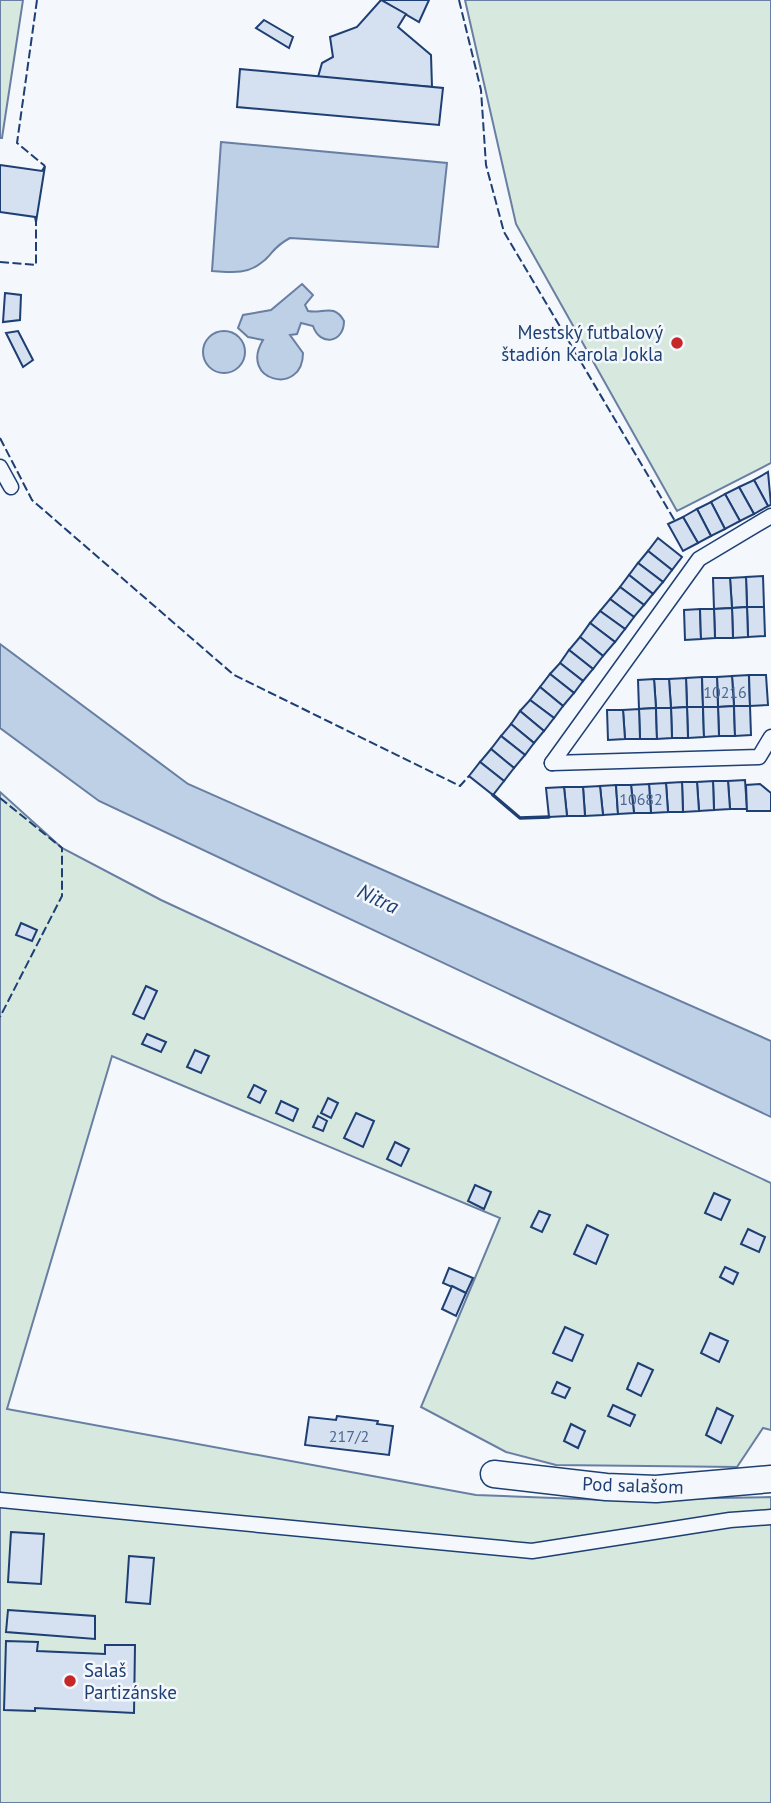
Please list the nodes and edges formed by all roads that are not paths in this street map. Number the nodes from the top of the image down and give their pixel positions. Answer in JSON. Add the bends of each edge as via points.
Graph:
{"nodes":[{"id":1,"x":0,"y":467,"type":"edge"},
{"id":2,"x":11,"y":487,"type":"dead end"},
{"id":3,"x":771,"y":516,"type":"edge"},
{"id":4,"x":771,"y":737,"type":"edge"},
{"id":5,"x":494,"y":1474,"type":"dead end"},
{"id":6,"x":771,"y":1479,"type":"edge"},
{"id":7,"x":0,"y":1500,"type":"edge"},
{"id":8,"x":771,"y":1517,"type":"edge"}],
"edges":[{"from":1,"to":2,"type":"lane"},
{"from":3,"to":4,"type":"lane","via":[[699,559],[552,763],[759,757]]},
{"from":5,"to":6,"type":"street","name":"Pod salašom","via":[[656,1489]]},
{"from":7,"to":8,"type":"lane","via":[[533,1551]]}]}
